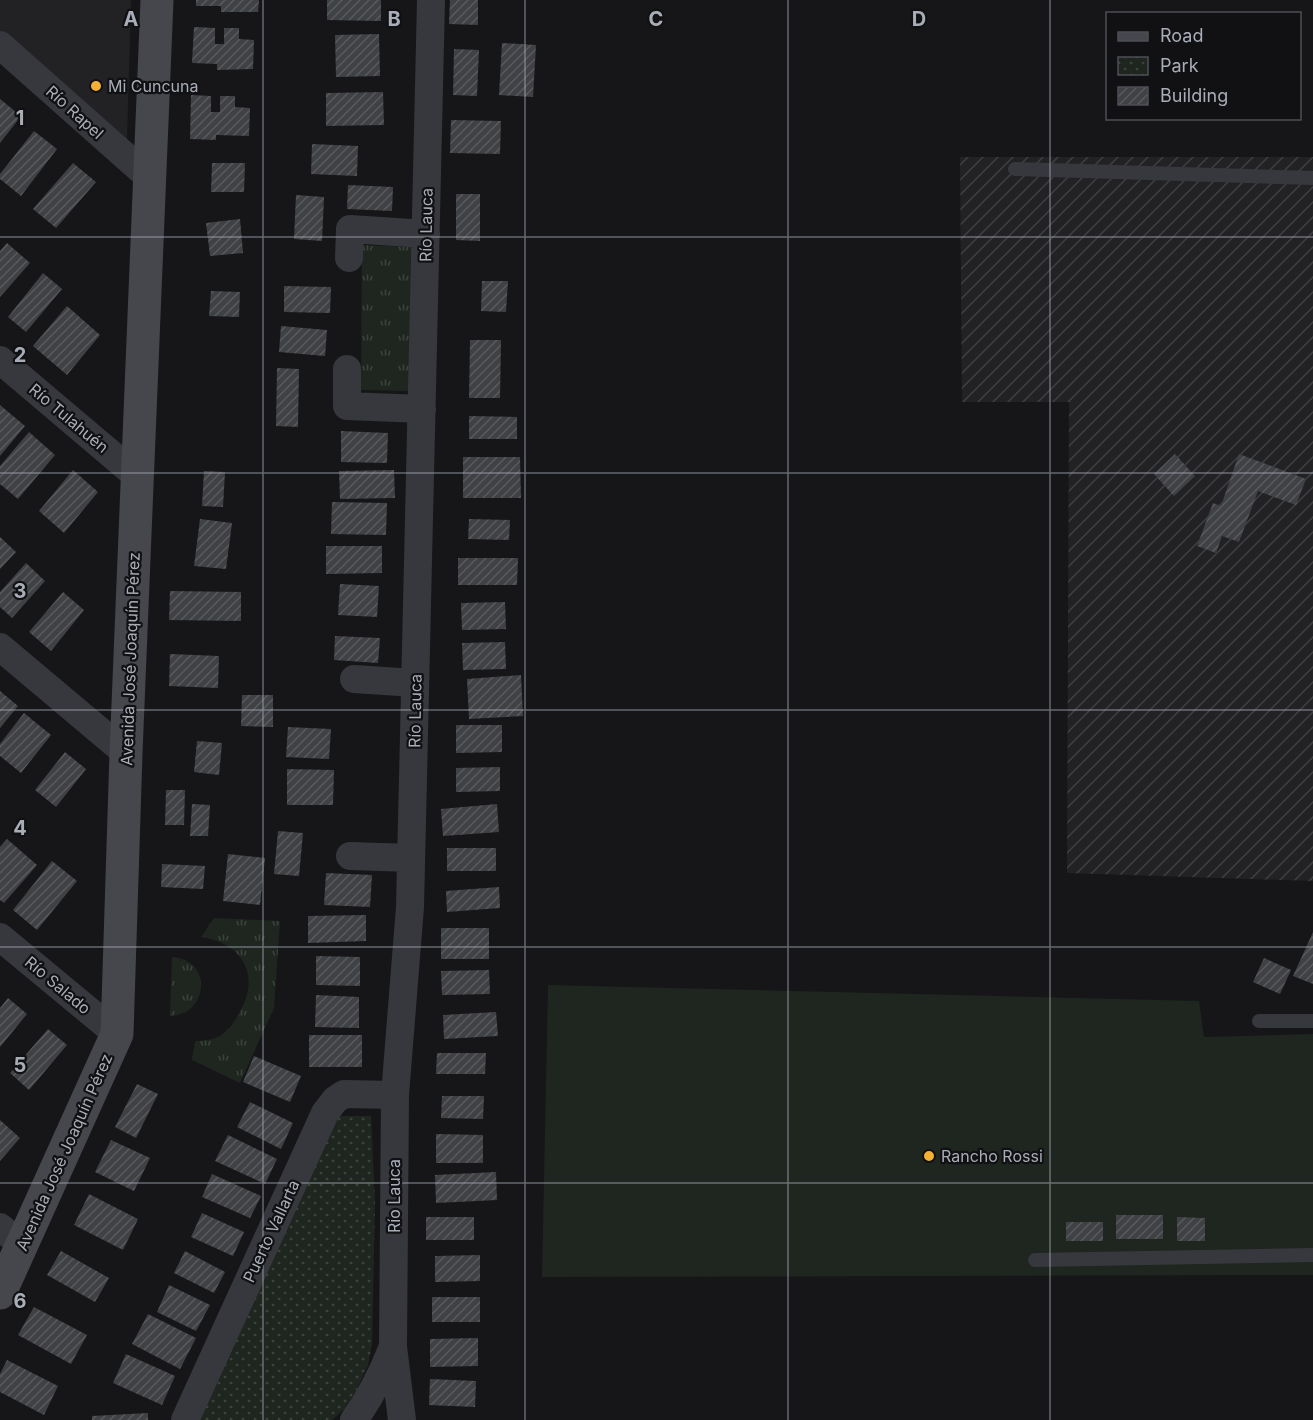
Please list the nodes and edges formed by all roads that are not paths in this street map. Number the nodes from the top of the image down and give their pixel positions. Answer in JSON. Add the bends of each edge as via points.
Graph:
{"nodes":[{"id":1,"x":157,"y":0,"type":"edge"},
{"id":2,"x":431,"y":0,"type":"edge"},
{"id":3,"x":0,"y":45,"type":"edge"},
{"id":4,"x":1015,"y":170,"type":"dead end"},
{"id":5,"x":150,"y":178,"type":"junction"},
{"id":6,"x":1313,"y":178,"type":"edge"},
{"id":7,"x":426,"y":234,"type":"junction"},
{"id":8,"x":349,"y":258,"type":"dead end"},
{"id":9,"x":0,"y":360,"type":"edge"},
{"id":10,"x":347,"y":369,"type":"dead end"},
{"id":11,"x":422,"y":409,"type":"junction"},
{"id":12,"x":137,"y":476,"type":"junction"},
{"id":13,"x":0,"y":647,"type":"edge"},
{"id":14,"x":354,"y":679,"type":"dead end"},
{"id":15,"x":415,"y":682,"type":"junction"},
{"id":16,"x":126,"y":753,"type":"junction"},
{"id":17,"x":350,"y":856,"type":"dead end"},
{"id":18,"x":411,"y":858,"type":"junction"},
{"id":19,"x":0,"y":936,"type":"edge"},
{"id":20,"x":1259,"y":1021,"type":"dead end"},
{"id":21,"x":1313,"y":1021,"type":"edge"},
{"id":22,"x":117,"y":1035,"type":"junction"},
{"id":23,"x":395,"y":1095,"type":"junction"},
{"id":24,"x":11,"y":1236,"type":"edge"},
{"id":25,"x":1313,"y":1255,"type":"edge"},
{"id":26,"x":1035,"y":1260,"type":"dead end"},
{"id":27,"x":0,"y":1293,"type":"edge"},
{"id":28,"x":393,"y":1347,"type":"junction"},
{"id":29,"x":185,"y":1420,"type":"edge"},
{"id":30,"x":354,"y":1420,"type":"edge"},
{"id":31,"x":402,"y":1420,"type":"edge"}],
"edges":[{"from":1,"to":5,"type":"main road","name":"Avenida José Joaquín Pérez"},
{"from":2,"to":7,"type":"street","name":"Río Lauca"},
{"from":3,"to":5,"type":"street","name":"Río Rapel"},
{"from":4,"to":6,"type":"lane"},
{"from":5,"to":12,"type":"main road","name":"Avenida José Joaquín Pérez"},
{"from":7,"to":8,"type":"street","via":[[350,230]]},
{"from":7,"to":11,"type":"street","name":"Río Lauca"},
{"from":9,"to":12,"type":"street","name":"Río Tulahuén"},
{"from":10,"to":11,"type":"street","via":[[347,406]]},
{"from":11,"to":15,"type":"street","name":"Río Lauca"},
{"from":12,"to":16,"type":"main road","name":"Avenida José Joaquín Pérez"},
{"from":13,"to":16,"type":"street"},
{"from":14,"to":15,"type":"street"},
{"from":15,"to":18,"type":"street","name":"Río Lauca"},
{"from":16,"to":22,"type":"main road","name":"Avenida José Joaquín Pérez"},
{"from":17,"to":18,"type":"street"},
{"from":18,"to":23,"type":"street","name":"Río Lauca"},
{"from":19,"to":22,"type":"street","name":"Río Salado"},
{"from":20,"to":21,"type":"lane"},
{"from":22,"to":24,"type":"main road","name":"Avenida José Joaquín Pérez"},
{"from":23,"to":28,"type":"street","name":"Río Lauca"},
{"from":23,"to":29,"type":"street","name":"Puerto Vallarta","via":[[344,1094],[325,1113]]},
{"from":24,"to":27,"type":"main road","name":"Avenida José Joaquín Pérez"},
{"from":25,"to":26,"type":"lane"},
{"from":28,"to":30,"type":"street","via":[[381,1376]]},
{"from":28,"to":31,"type":"street","name":"Río Lauca"}]}
